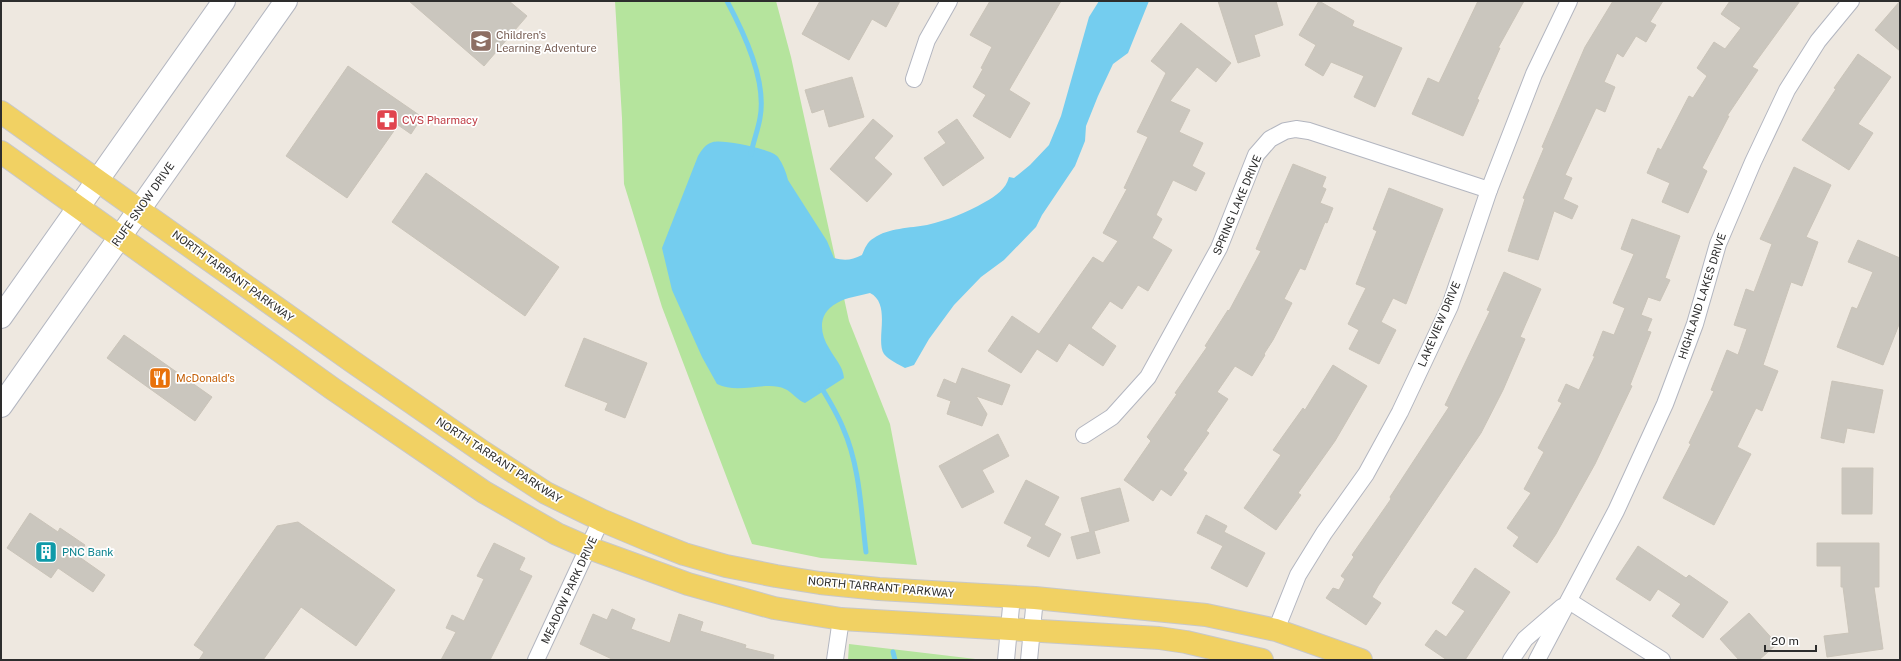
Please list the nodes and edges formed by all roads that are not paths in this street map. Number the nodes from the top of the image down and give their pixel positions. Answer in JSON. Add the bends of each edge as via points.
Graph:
{"nodes":[{"id":1,"x":224,"y":1,"type":"edge"},
{"id":2,"x":286,"y":1,"type":"edge"},
{"id":3,"x":949,"y":1,"type":"edge"},
{"id":4,"x":1569,"y":1,"type":"edge"},
{"id":5,"x":1851,"y":1,"type":"edge"},
{"id":6,"x":914,"y":79,"type":"dead end"},
{"id":7,"x":1,"y":112,"type":"edge"},
{"id":8,"x":1,"y":152,"type":"edge"},
{"id":9,"x":98,"y":180,"type":"junction"},
{"id":10,"x":1489,"y":190,"type":"junction"},
{"id":11,"x":79,"y":207,"type":"junction"},
{"id":12,"x":140,"y":210,"type":"junction"},
{"id":13,"x":120,"y":238,"type":"junction"},
{"id":14,"x":1,"y":317,"type":"edge"},
{"id":15,"x":357,"y":365,"type":"junction"},
{"id":16,"x":338,"y":392,"type":"junction"},
{"id":17,"x":1,"y":406,"type":"edge"},
{"id":18,"x":1084,"y":435,"type":"dead end"},
{"id":19,"x":601,"y":520,"type":"junction"},
{"id":20,"x":588,"y":548,"type":"junction"},
{"id":21,"x":1012,"y":596,"type":"junction"},
{"id":22,"x":1035,"y":598,"type":"junction"},
{"id":23,"x":1569,"y":601,"type":"junction"},
{"id":24,"x":841,"y":619,"type":"junction"},
{"id":25,"x":1009,"y":629,"type":"junction"},
{"id":26,"x":1032,"y":630,"type":"junction"},
{"id":27,"x":1276,"y":630,"type":"junction"},
{"id":28,"x":536,"y":660,"type":"edge"},
{"id":29,"x":835,"y":660,"type":"edge"},
{"id":30,"x":1006,"y":660,"type":"edge"},
{"id":31,"x":1029,"y":660,"type":"edge"},
{"id":32,"x":1262,"y":660,"type":"edge"},
{"id":33,"x":1360,"y":660,"type":"edge"},
{"id":34,"x":1511,"y":660,"type":"edge"},
{"id":35,"x":1537,"y":660,"type":"edge"},
{"id":36,"x":1662,"y":660,"type":"edge"}],
"edges":[{"from":1,"to":9,"type":"main road"},
{"from":2,"to":12,"type":"main road","name":"RUFE SNOW DRIVE"},
{"from":3,"to":6,"type":"street","via":[[927,40]]},
{"from":4,"to":10,"type":"street","name":"LAKEVIEW DRIVE","via":[[1534,74]]},
{"from":5,"to":23,"type":"street","name":"HIGHLAND LAKES DRIVE","via":[[1818,41],[1788,90],[1753,162],[1718,244],[1695,324],[1665,404],[1619,504]]},
{"from":7,"to":9,"type":"main road","name":"NORTH TARRANT PARKWAY"},
{"from":8,"to":11,"type":"main road"},
{"from":9,"to":11,"type":"main road"},
{"from":9,"to":12,"type":"main road","name":"NORTH TARRANT PARKWAY"},
{"from":10,"to":18,"type":"street","name":"SPRING LAKE DRIVE","via":[[1309,131],[1285,131],[1270,139],[1256,155],[1219,248],[1148,377],[1112,416]]},
{"from":10,"to":27,"type":"street","name":"LAKEVIEW DRIVE","via":[[1450,306],[1400,412],[1366,474],[1324,532],[1298,575]]},
{"from":11,"to":13,"type":"main road"},
{"from":11,"to":14,"type":"main road"},
{"from":12,"to":13,"type":"main road","name":"RUFE SNOW DRIVE"},
{"from":12,"to":15,"type":"main road","name":"NORTH TARRANT PARKWAY"},
{"from":13,"to":16,"type":"main road"},
{"from":13,"to":17,"type":"main road","name":"RUFE SNOW DRIVE"},
{"from":15,"to":16,"type":"main road"},
{"from":15,"to":19,"type":"main road","name":"NORTH TARRANT PARKWAY","via":[[546,493]]},
{"from":16,"to":20,"type":"main road","via":[[484,492],[557,534]]},
{"from":19,"to":20,"type":"street","name":"MEADOW PARK DRIVE"},
{"from":19,"to":21,"type":"main road","name":"NORTH TARRANT PARKWAY","via":[[684,554],[776,576],[879,589]]},
{"from":20,"to":24,"type":"main road","via":[[688,584],[774,608]]},
{"from":20,"to":28,"type":"street","name":"MEADOW PARK DRIVE"},
{"from":21,"to":22,"type":"main road","name":"NORTH TARRANT PARKWAY"},
{"from":21,"to":25,"type":"street"},
{"from":22,"to":26,"type":"street"},
{"from":22,"to":27,"type":"main road","name":"NORTH TARRANT PARKWAY","via":[[1206,615]]},
{"from":23,"to":34,"type":"street","name":"HIGHLAND LAKES DRIVE","via":[[1525,639]]},
{"from":23,"to":35,"type":"street","name":"HIGHLAND LAKES DRIVE"},
{"from":23,"to":36,"type":"street"},
{"from":24,"to":25,"type":"main road"},
{"from":24,"to":29,"type":"street"},
{"from":25,"to":26,"type":"main road"},
{"from":25,"to":30,"type":"street"},
{"from":26,"to":31,"type":"street"},
{"from":26,"to":32,"type":"main road","via":[[1159,638]]},
{"from":27,"to":33,"type":"main road","name":"NORTH TARRANT PARKWAY"}]}
